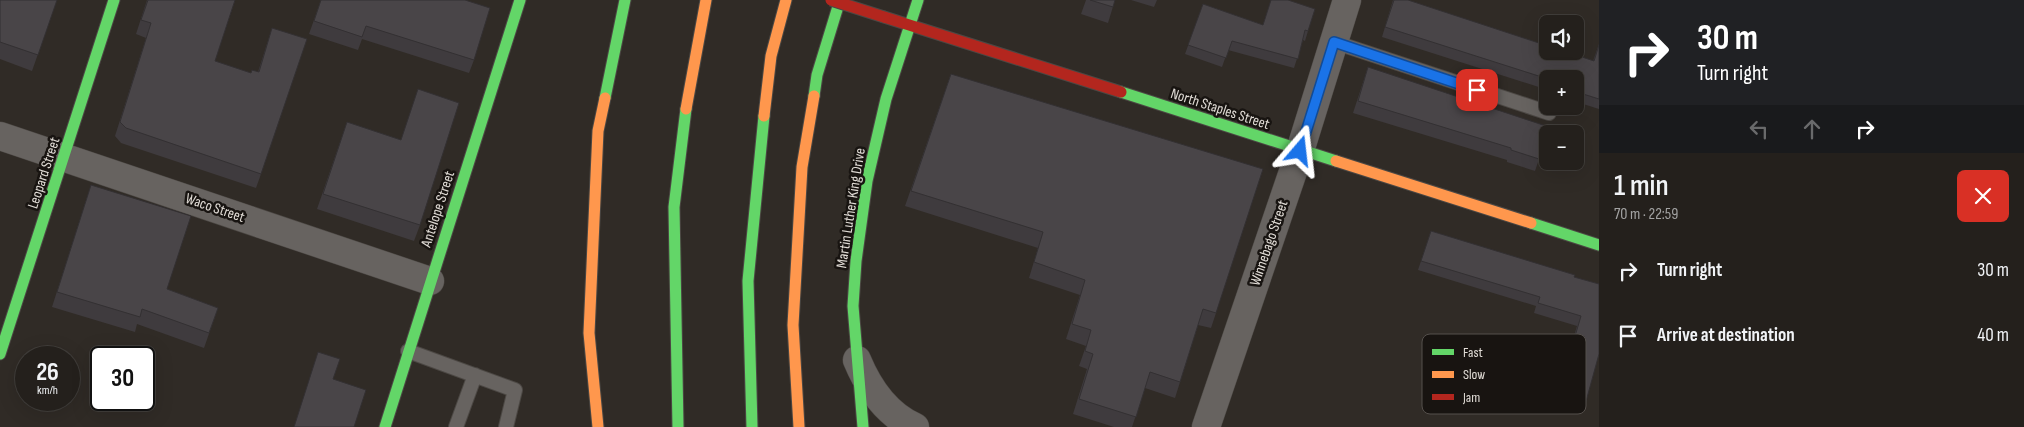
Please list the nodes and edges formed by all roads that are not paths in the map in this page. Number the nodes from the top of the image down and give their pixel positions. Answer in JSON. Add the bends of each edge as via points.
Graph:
{"nodes":[{"id":1,"x":114,"y":0,"type":"edge"},
{"id":2,"x":520,"y":0,"type":"edge"},
{"id":3,"x":626,"y":0,"type":"edge"},
{"id":4,"x":706,"y":0,"type":"edge"},
{"id":5,"x":786,"y":0,"type":"edge"},
{"id":6,"x":831,"y":0,"type":"edge"},
{"id":7,"x":840,"y":0,"type":"edge"},
{"id":8,"x":918,"y":0,"type":"edge"},
{"id":9,"x":1347,"y":0,"type":"edge"},
{"id":10,"x":910,"y":25,"type":"junction"},
{"id":11,"x":1334,"y":42,"type":"junction"},
{"id":12,"x":1539,"y":110,"type":"edge"},
{"id":13,"x":0,"y":136,"type":"edge"},
{"id":14,"x":1300,"y":151,"type":"junction"},
{"id":15,"x":65,"y":158,"type":"junction"},
{"id":16,"x":1599,"y":245,"type":"edge"},
{"id":17,"x":430,"y":281,"type":"junction"},
{"id":18,"x":408,"y":350,"type":"junction"},
{"id":19,"x":0,"y":354,"type":"edge"},
{"id":20,"x":857,"y":360,"type":"junction"},
{"id":21,"x":475,"y":375,"type":"junction"},
{"id":22,"x":388,"y":426,"type":"edge"},
{"id":23,"x":456,"y":427,"type":"edge"},
{"id":24,"x":506,"y":427,"type":"edge"},
{"id":25,"x":598,"y":427,"type":"edge"},
{"id":26,"x":678,"y":427,"type":"edge"},
{"id":27,"x":752,"y":427,"type":"edge"},
{"id":28,"x":799,"y":427,"type":"edge"},
{"id":29,"x":863,"y":427,"type":"edge"},
{"id":30,"x":915,"y":427,"type":"edge"},
{"id":31,"x":1206,"y":427,"type":"edge"}],
"edges":[{"from":1,"to":15,"type":"main road","name":"Leopard Street"},
{"from":2,"to":17,"type":"main road","name":"Antelope Street"},
{"from":3,"to":25,"type":"main road","via":[[598,131],[589,334]]},
{"from":4,"to":26,"type":"main road","via":[[689,84],[674,208]]},
{"from":5,"to":27,"type":"main road","via":[[770,56],[750,261]]},
{"from":6,"to":10,"type":"main road","name":"North Staples Street","bridge":true},
{"from":7,"to":28,"type":"main road","via":[[817,75],[802,167],[793,326]]},
{"from":8,"to":10,"type":"main road","name":"Martin Luther King Drive"},
{"from":9,"to":11,"type":"street","name":"Winnebago Street"},
{"from":10,"to":14,"type":"main road","name":"North Staples Street"},
{"from":10,"to":20,"type":"main road","name":"Martin Luther King Drive","via":[[886,99],[867,181],[852,306]]},
{"from":11,"to":12,"type":"lane"},
{"from":11,"to":14,"type":"street","name":"Winnebago Street"},
{"from":13,"to":15,"type":"street","name":"Waco Street"},
{"from":14,"to":16,"type":"main road","name":"North Staples Street"},
{"from":14,"to":31,"type":"street","name":"Winnebago Street"},
{"from":15,"to":17,"type":"street","name":"Waco Street"},
{"from":15,"to":19,"type":"main road","name":"Leopard Street"},
{"from":17,"to":18,"type":"main road","name":"Antelope Street"},
{"from":18,"to":21,"type":"lane"},
{"from":18,"to":22,"type":"main road","name":"Antelope Street"},
{"from":20,"to":29,"type":"main road","name":"Martin Luther King Drive"},
{"from":20,"to":30,"type":"street","via":[[875,395],[903,422]]},
{"from":21,"to":23,"type":"lane"},
{"from":21,"to":24,"type":"lane","via":[[515,390]]}]}
